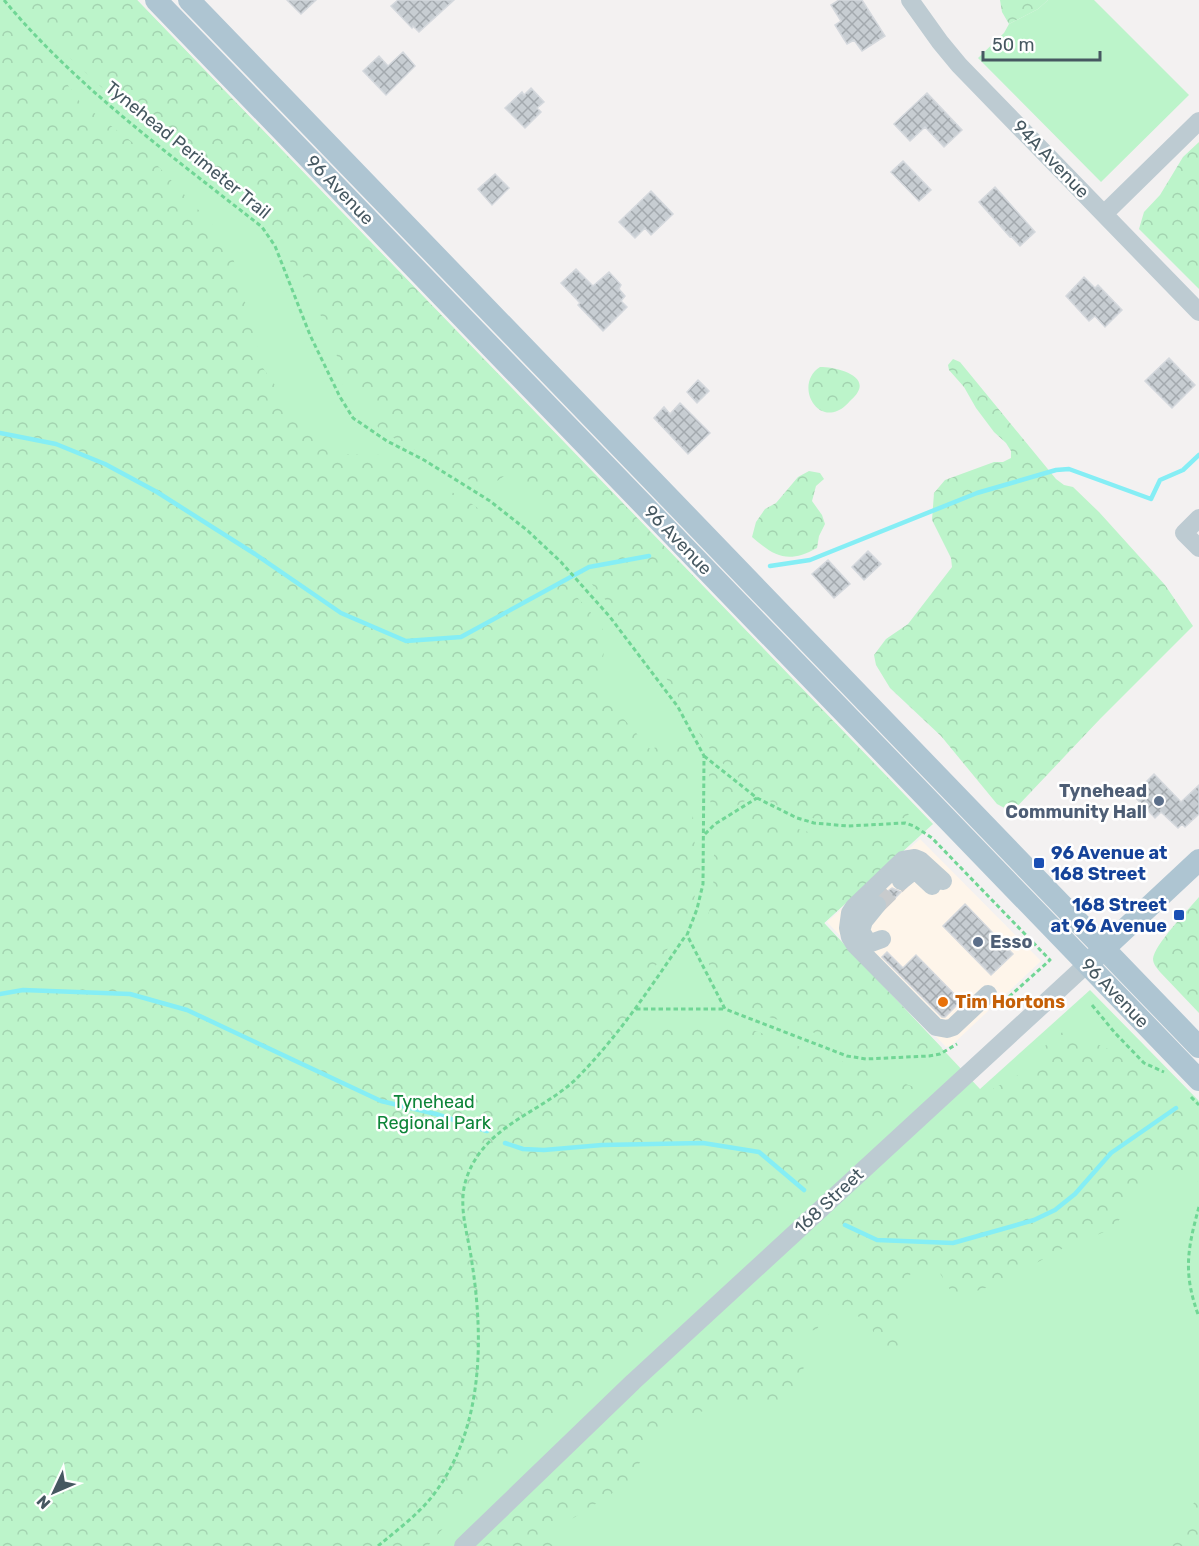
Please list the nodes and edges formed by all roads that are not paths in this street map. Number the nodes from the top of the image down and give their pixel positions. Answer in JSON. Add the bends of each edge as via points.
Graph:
{"nodes":[{"id":1,"x":156,"y":0,"type":"edge"},
{"id":2,"x":189,"y":0,"type":"edge"},
{"id":3,"x":910,"y":0,"type":"edge"},
{"id":4,"x":1199,"y":121,"type":"edge"},
{"id":5,"x":1104,"y":214,"type":"junction"},
{"id":6,"x":1199,"y":312,"type":"edge"},
{"id":7,"x":1199,"y":518,"type":"edge"},
{"id":8,"x":1199,"y":548,"type":"edge"},
{"id":9,"x":1199,"y":860,"type":"edge"},
{"id":10,"x":901,"y":881,"type":"tunnel mouth"},
{"id":11,"x":877,"y":905,"type":"tunnel mouth"},
{"id":12,"x":882,"y":939,"type":"dead end"},
{"id":13,"x":1104,"y":948,"type":"junction"},
{"id":14,"x":1087,"y":964,"type":"junction"},
{"id":15,"x":993,"y":1000,"type":"road end"},
{"id":16,"x":1199,"y":1047,"type":"edge"},
{"id":17,"x":1192,"y":1086,"type":"edge"},
{"id":18,"x":463,"y":1546,"type":"edge"}],
"edges":[{"from":1,"to":14,"type":"main road","name":"96 Avenue"},
{"from":2,"to":13,"type":"main road","name":"96 Avenue"},
{"from":3,"to":5,"type":"street","name":"94A Avenue","via":[[959,65]]},
{"from":4,"to":5,"type":"street"},
{"from":5,"to":6,"type":"street","name":"94A Avenue"},
{"from":7,"to":8,"type":"street","via":[[1184,533]]},
{"from":9,"to":13,"type":"main road","name":"168 Street"},
{"from":10,"to":15,"type":"street","via":[[917,872],[939,885],[920,860],[903,861],[854,907],[848,920],[855,945],[936,1027],[953,1027]]},
{"from":11,"to":12,"type":"street","via":[[861,931],[871,943]]},
{"from":13,"to":14,"type":"main road","name":"168 Street"},
{"from":13,"to":16,"type":"main road","name":"96 Avenue"},
{"from":14,"to":17,"type":"main road","name":"96 Avenue"},
{"from":14,"to":18,"type":"street","name":"168 Street","via":[[633,1382]]}]}
